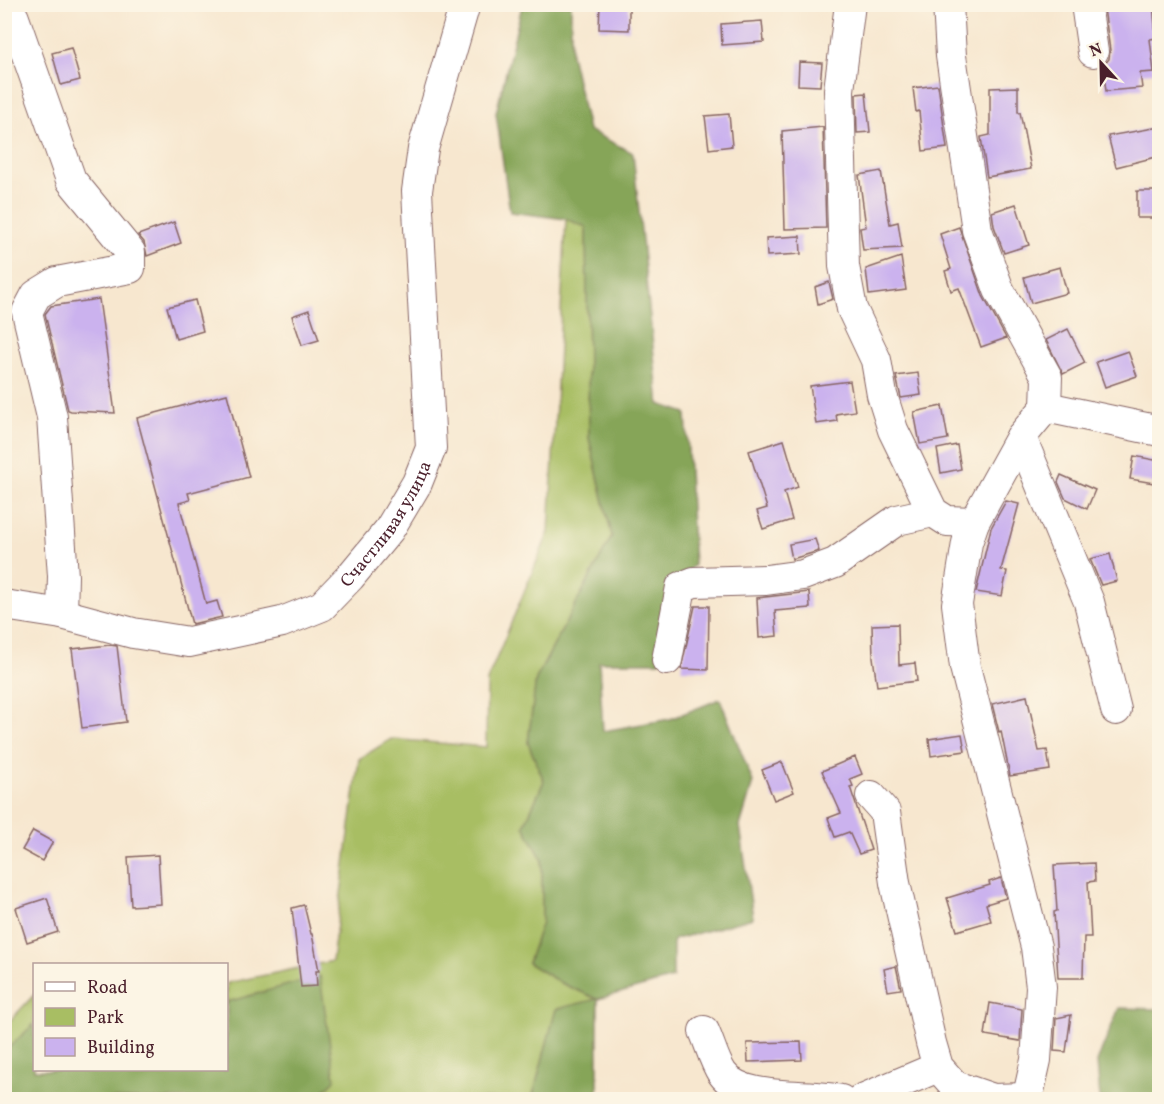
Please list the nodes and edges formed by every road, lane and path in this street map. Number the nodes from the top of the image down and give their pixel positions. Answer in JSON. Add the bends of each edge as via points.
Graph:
{"nodes":[{"id":1,"x":7,"y":4,"type":"edge"},
{"id":2,"x":465,"y":4,"type":"edge"},
{"id":3,"x":850,"y":4,"type":"edge"},
{"id":4,"x":948,"y":4,"type":"edge"},
{"id":5,"x":1086,"y":4,"type":"edge"},
{"id":6,"x":1093,"y":52,"type":"dead end"},
{"id":7,"x":1046,"y":407,"type":"junction"},
{"id":8,"x":1160,"y":431,"type":"edge"},
{"id":9,"x":1021,"y":437,"type":"junction"},
{"id":10,"x":933,"y":512,"type":"junction"},
{"id":11,"x":974,"y":522,"type":"junction"},
{"id":12,"x":4,"y":605,"type":"edge"},
{"id":13,"x":62,"y":614,"type":"junction"},
{"id":14,"x":667,"y":660,"type":"dead end"},
{"id":15,"x":1116,"y":710,"type":"dead end"},
{"id":16,"x":871,"y":796,"type":"dead end"},
{"id":17,"x":704,"y":1031,"type":"dead end"},
{"id":18,"x":938,"y":1067,"type":"junction"},
{"id":19,"x":1027,"y":1099,"type":"edge"},
{"id":20,"x":841,"y":1100,"type":"edge"},
{"id":21,"x":860,"y":1100,"type":"edge"}],
"edges":[{"from":1,"to":13,"type":"street","via":[[71,180],[130,252],[130,268],[57,282],[36,295],[27,312],[52,417]]},
{"from":2,"to":13,"type":"street","name":"Счастливая улица","via":[[423,149],[417,191],[431,448],[417,483],[389,530],[322,606],[282,622],[189,642],[133,633]]},
{"from":3,"to":10,"type":"street","via":[[839,90],[844,266],[852,309],[876,360],[893,430]]},
{"from":4,"to":7,"type":"street","via":[[951,56],[977,230],[999,290],[1047,377]]},
{"from":5,"to":6,"type":"street"},
{"from":7,"to":8,"type":"street"},
{"from":7,"to":9,"type":"street"},
{"from":9,"to":11,"type":"street"},
{"from":9,"to":15,"type":"street","via":[[1089,602]]},
{"from":10,"to":11,"type":"street","via":[[947,521]]},
{"from":10,"to":14,"type":"street","via":[[897,520],[835,562],[803,575],[694,582],[681,587]]},
{"from":11,"to":19,"type":"street","via":[[957,604],[965,667],[1036,947],[1041,987],[1036,1060]]},
{"from":12,"to":13,"type":"street","name":"Счастливая улица"},
{"from":16,"to":18,"type":"street","via":[[885,812],[895,883]]},
{"from":17,"to":20,"type":"street","via":[[723,1074],[741,1088]]},
{"from":18,"to":19,"type":"street","via":[[955,1086],[993,1099]]},
{"from":18,"to":21,"type":"street"}]}
